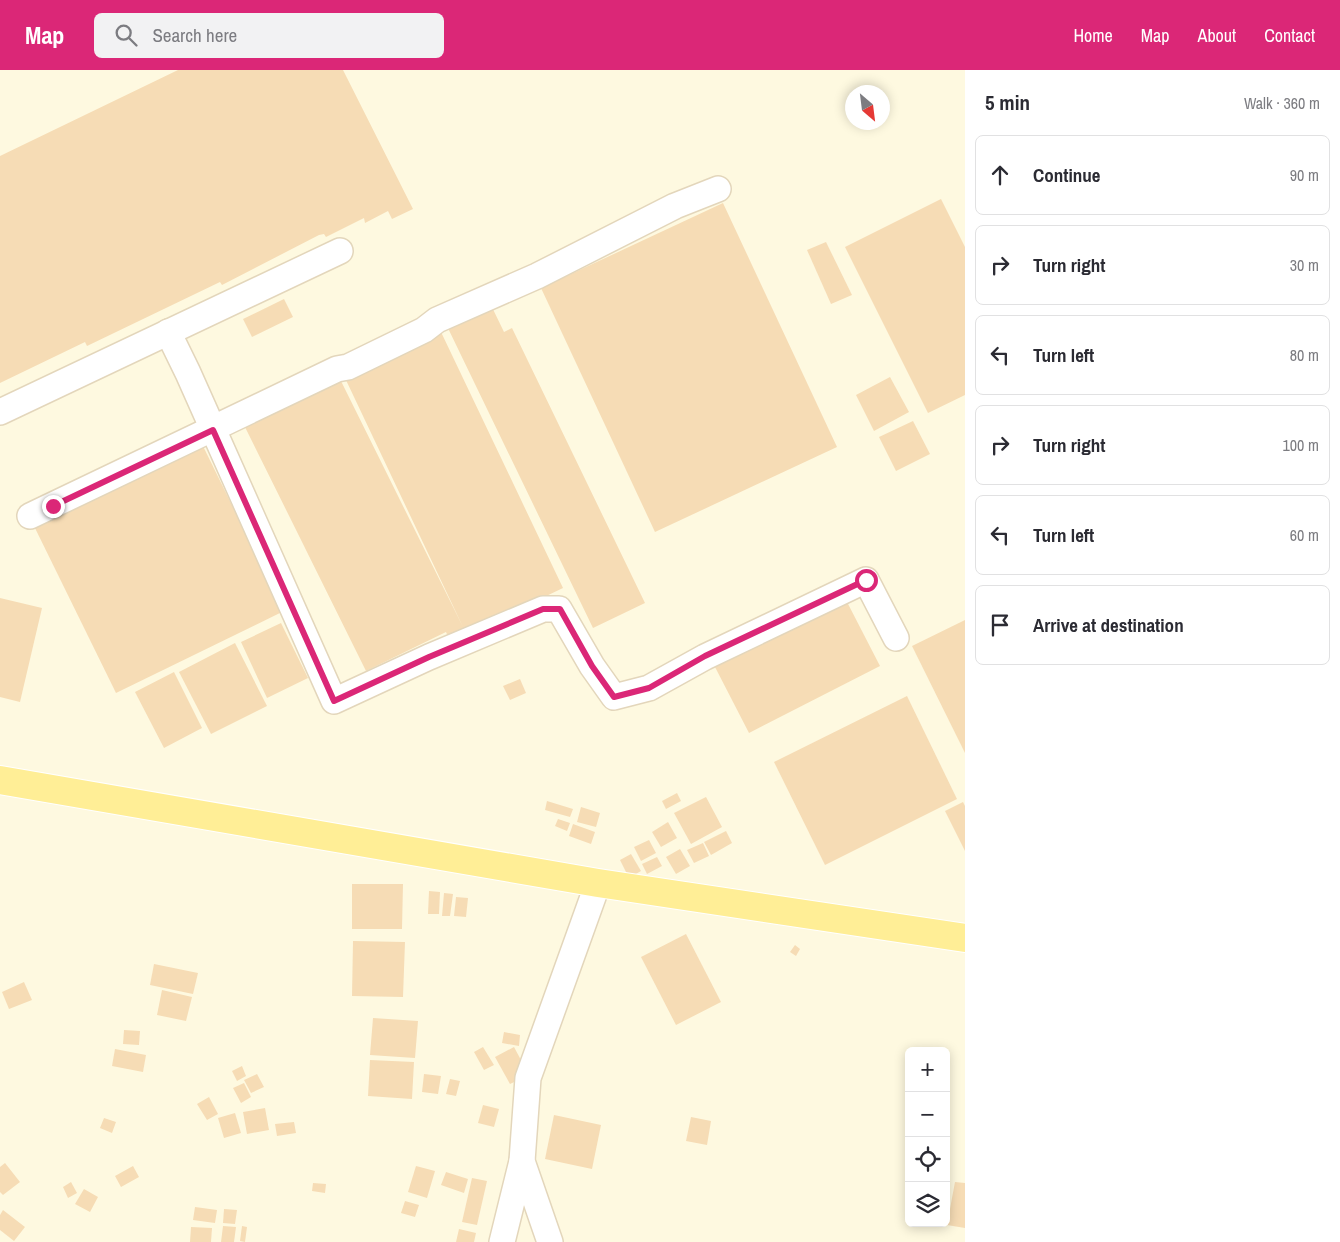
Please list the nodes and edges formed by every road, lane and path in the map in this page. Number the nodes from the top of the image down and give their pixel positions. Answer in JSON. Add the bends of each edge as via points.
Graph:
{"nodes":[{"id":1,"x":718,"y":189,"type":"dead end"},
{"id":2,"x":340,"y":251,"type":"dead end"},
{"id":3,"x":168,"y":332,"type":"junction"},
{"id":4,"x":0,"y":412,"type":"edge"},
{"id":5,"x":213,"y":430,"type":"junction"},
{"id":6,"x":30,"y":516,"type":"dead end"},
{"id":7,"x":896,"y":638,"type":"dead end"},
{"id":8,"x":0,"y":780,"type":"edge"},
{"id":9,"x":598,"y":883,"type":"junction"},
{"id":10,"x":965,"y":938,"type":"edge"},
{"id":11,"x":522,"y":1161,"type":"junction"},
{"id":12,"x":502,"y":1242,"type":"edge"},
{"id":13,"x":550,"y":1242,"type":"edge"}],
"edges":[{"from":1,"to":5,"type":"street","via":[[674,206],[538,276],[458,310],[424,330]]},
{"from":2,"to":3,"type":"street"},
{"from":3,"to":4,"type":"street"},
{"from":3,"to":5,"type":"street"},
{"from":5,"to":6,"type":"street"},
{"from":5,"to":7,"type":"street","via":[[334,701],[543,609],[560,609],[592,666],[614,697],[649,688],[705,656],[866,580]]},
{"from":8,"to":9,"type":"main road"},
{"from":9,"to":10,"type":"main road"},
{"from":9,"to":11,"type":"street","via":[[528,1078]]},
{"from":11,"to":12,"type":"street"},
{"from":11,"to":13,"type":"street"}]}
